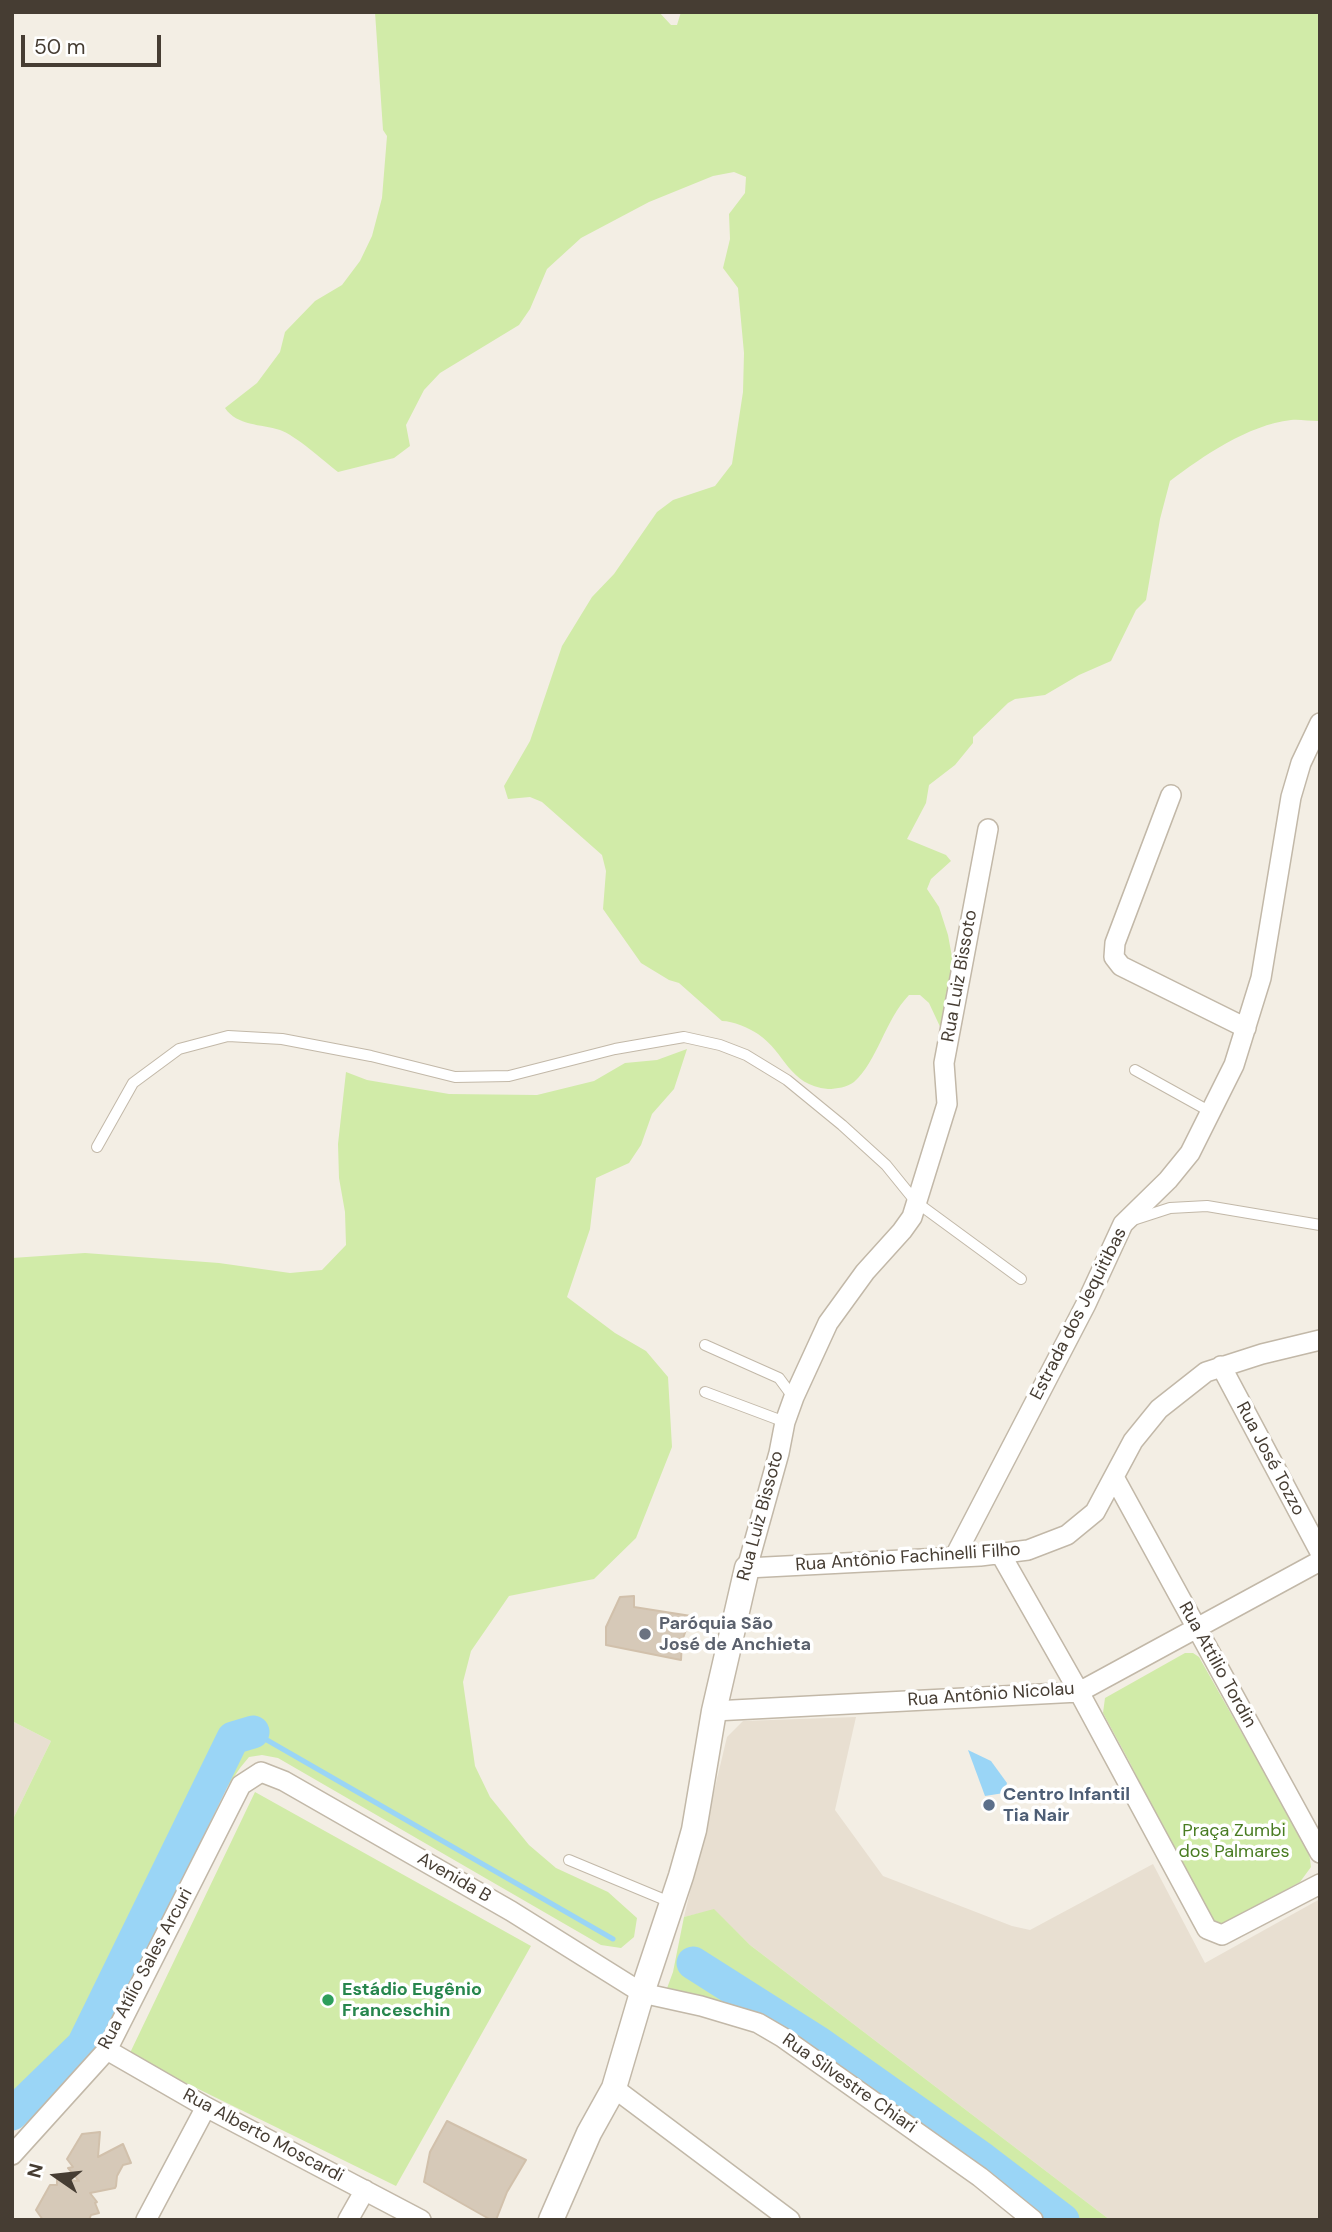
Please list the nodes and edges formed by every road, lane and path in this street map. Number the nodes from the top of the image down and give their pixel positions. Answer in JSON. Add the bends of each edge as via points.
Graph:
{"nodes":[{"id":1,"x":1320,"y":723,"type":"edge"},
{"id":2,"x":1171,"y":795,"type":"dead end"},
{"id":3,"x":988,"y":829,"type":"dead end"},
{"id":4,"x":1246,"y":1028,"type":"junction"},
{"id":5,"x":1135,"y":1070,"type":"dead end"},
{"id":6,"x":1209,"y":1111,"type":"junction"},
{"id":7,"x":97,"y":1147,"type":"dead end"},
{"id":8,"x":916,"y":1202,"type":"junction"},
{"id":9,"x":1122,"y":1224,"type":"junction"},
{"id":10,"x":1320,"y":1225,"type":"edge"},
{"id":11,"x":1021,"y":1279,"type":"dead end"},
{"id":12,"x":1320,"y":1340,"type":"edge"},
{"id":13,"x":705,"y":1345,"type":"dead end"},
{"id":14,"x":1221,"y":1366,"type":"junction"},
{"id":15,"x":705,"y":1392,"type":"dead end"},
{"id":16,"x":794,"y":1397,"type":"junction"},
{"id":17,"x":785,"y":1422,"type":"junction"},
{"id":18,"x":1114,"y":1477,"type":"junction"},
{"id":19,"x":1320,"y":1552,"type":"edge"},
{"id":20,"x":1000,"y":1553,"type":"junction"},
{"id":21,"x":955,"y":1556,"type":"junction"},
{"id":22,"x":1320,"y":1561,"type":"edge"},
{"id":23,"x":747,"y":1569,"type":"junction"},
{"id":24,"x":1198,"y":1628,"type":"junction"},
{"id":25,"x":1079,"y":1692,"type":"junction"},
{"id":26,"x":714,"y":1711,"type":"junction"},
{"id":27,"x":261,"y":1772,"type":"joint"},
{"id":28,"x":1320,"y":1853,"type":"edge"},
{"id":29,"x":569,"y":1860,"type":"dead end"},
{"id":30,"x":1320,"y":1884,"type":"edge"},
{"id":31,"x":671,"y":1903,"type":"junction"},
{"id":32,"x":642,"y":1993,"type":"junction"},
{"id":33,"x":107,"y":2050,"type":"junction"},
{"id":34,"x":614,"y":2088,"type":"junction"},
{"id":35,"x":206,"y":2107,"type":"junction"},
{"id":36,"x":12,"y":2155,"type":"edge"},
{"id":37,"x":365,"y":2190,"type":"junction"},
{"id":38,"x":145,"y":2220,"type":"edge"},
{"id":39,"x":348,"y":2220,"type":"edge"},
{"id":40,"x":421,"y":2220,"type":"edge"},
{"id":41,"x":551,"y":2220,"type":"edge"},
{"id":42,"x":790,"y":2220,"type":"edge"},
{"id":43,"x":1033,"y":2220,"type":"edge"}],
"edges":[{"from":1,"to":4,"type":"street","name":"Estrada dos Jequitibas","via":[[1291,797],[1263,968]]},
{"from":2,"to":4,"type":"street","via":[[1115,943],[1114,957],[1121,966]]},
{"from":3,"to":8,"type":"street","name":"Rua Luiz Bissoto","via":[[944,1063],[947,1104]]},
{"from":4,"to":6,"type":"street","name":"Estrada dos Jequitibas","via":[[1234,1065]]},
{"from":5,"to":6,"type":"lane"},
{"from":6,"to":9,"type":"street","name":"Estrada dos Jequitibas","via":[[1190,1153]]},
{"from":7,"to":8,"type":"lane","via":[[133,1083],[179,1049],[228,1036],[282,1039],[455,1077],[509,1076],[684,1037],[746,1055],[787,1080],[887,1165]]},
{"from":8,"to":11,"type":"lane"},
{"from":8,"to":16,"type":"street","name":"Rua Luiz Bissoto","via":[[902,1231],[828,1323]]},
{"from":9,"to":10,"type":"lane","via":[[1170,1208],[1207,1206]]},
{"from":9,"to":21,"type":"street","name":"Estrada dos Jequitibas","via":[[1086,1304]]},
{"from":12,"to":14,"type":"street","name":"Rua Antônio Fachinelli Filho"},
{"from":13,"to":16,"type":"lane","via":[[779,1378]]},
{"from":14,"to":18,"type":"street","name":"Rua Antônio Fachinelli Filho","via":[[1206,1372],[1159,1409],[1133,1441]]},
{"from":14,"to":19,"type":"street","name":"Rua José Tozzo"},
{"from":15,"to":17,"type":"lane"},
{"from":16,"to":17,"type":"street","name":"Rua Luiz Bissoto"},
{"from":17,"to":23,"type":"street","name":"Rua Luiz Bissoto"},
{"from":18,"to":20,"type":"street","name":"Rua Antônio Fachinelli Filho","via":[[1096,1512],[1067,1535],[1028,1550]]},
{"from":18,"to":24,"type":"street","name":"Rua Attilio Tordin"},
{"from":20,"to":21,"type":"street","name":"Rua Antônio Fachinelli Filho"},
{"from":20,"to":25,"type":"street"},
{"from":21,"to":23,"type":"street","name":"Rua Antônio Fachinelli Filho"},
{"from":22,"to":24,"type":"street","name":"Rua Antônio Nicolau"},
{"from":23,"to":26,"type":"street","name":"Rua Luiz Bissoto"},
{"from":24,"to":25,"type":"street","name":"Rua Antônio Nicolau"},
{"from":24,"to":28,"type":"street","name":"Rua Attilio Tordin"},
{"from":25,"to":26,"type":"street","name":"Rua Antônio Nicolau"},
{"from":25,"to":30,"type":"street","via":[[1203,1924],[1215,1934],[1222,1935]]},
{"from":26,"to":31,"type":"street","name":"Rua Luiz Bissoto","via":[[694,1829]]},
{"from":27,"to":32,"type":"street","name":"Avenida B","via":[[511,1911]]},
{"from":27,"to":33,"type":"street","name":"Rua Atílio Sales Arcuri","via":[[240,1785]]},
{"from":29,"to":31,"type":"lane"},
{"from":31,"to":32,"type":"street","name":"Rua Luiz Bissoto"},
{"from":32,"to":34,"type":"street","name":"Rua Luiz Bissoto"},
{"from":32,"to":43,"type":"street","name":"Rua Silvestre Chiari","via":[[758,2023],[980,2177]]},
{"from":33,"to":35,"type":"street","name":"Rua Alberto Moscardi"},
{"from":33,"to":36,"type":"street","name":"Rua Atílio Sales Arcuri"},
{"from":34,"to":41,"type":"street","name":"Rua Luiz Bissoto"},
{"from":34,"to":42,"type":"street"},
{"from":35,"to":37,"type":"street","name":"Rua Alberto Moscardi"},
{"from":35,"to":38,"type":"street"},
{"from":37,"to":39,"type":"street"},
{"from":37,"to":40,"type":"street","name":"Rua Alberto Moscardi"}]}
